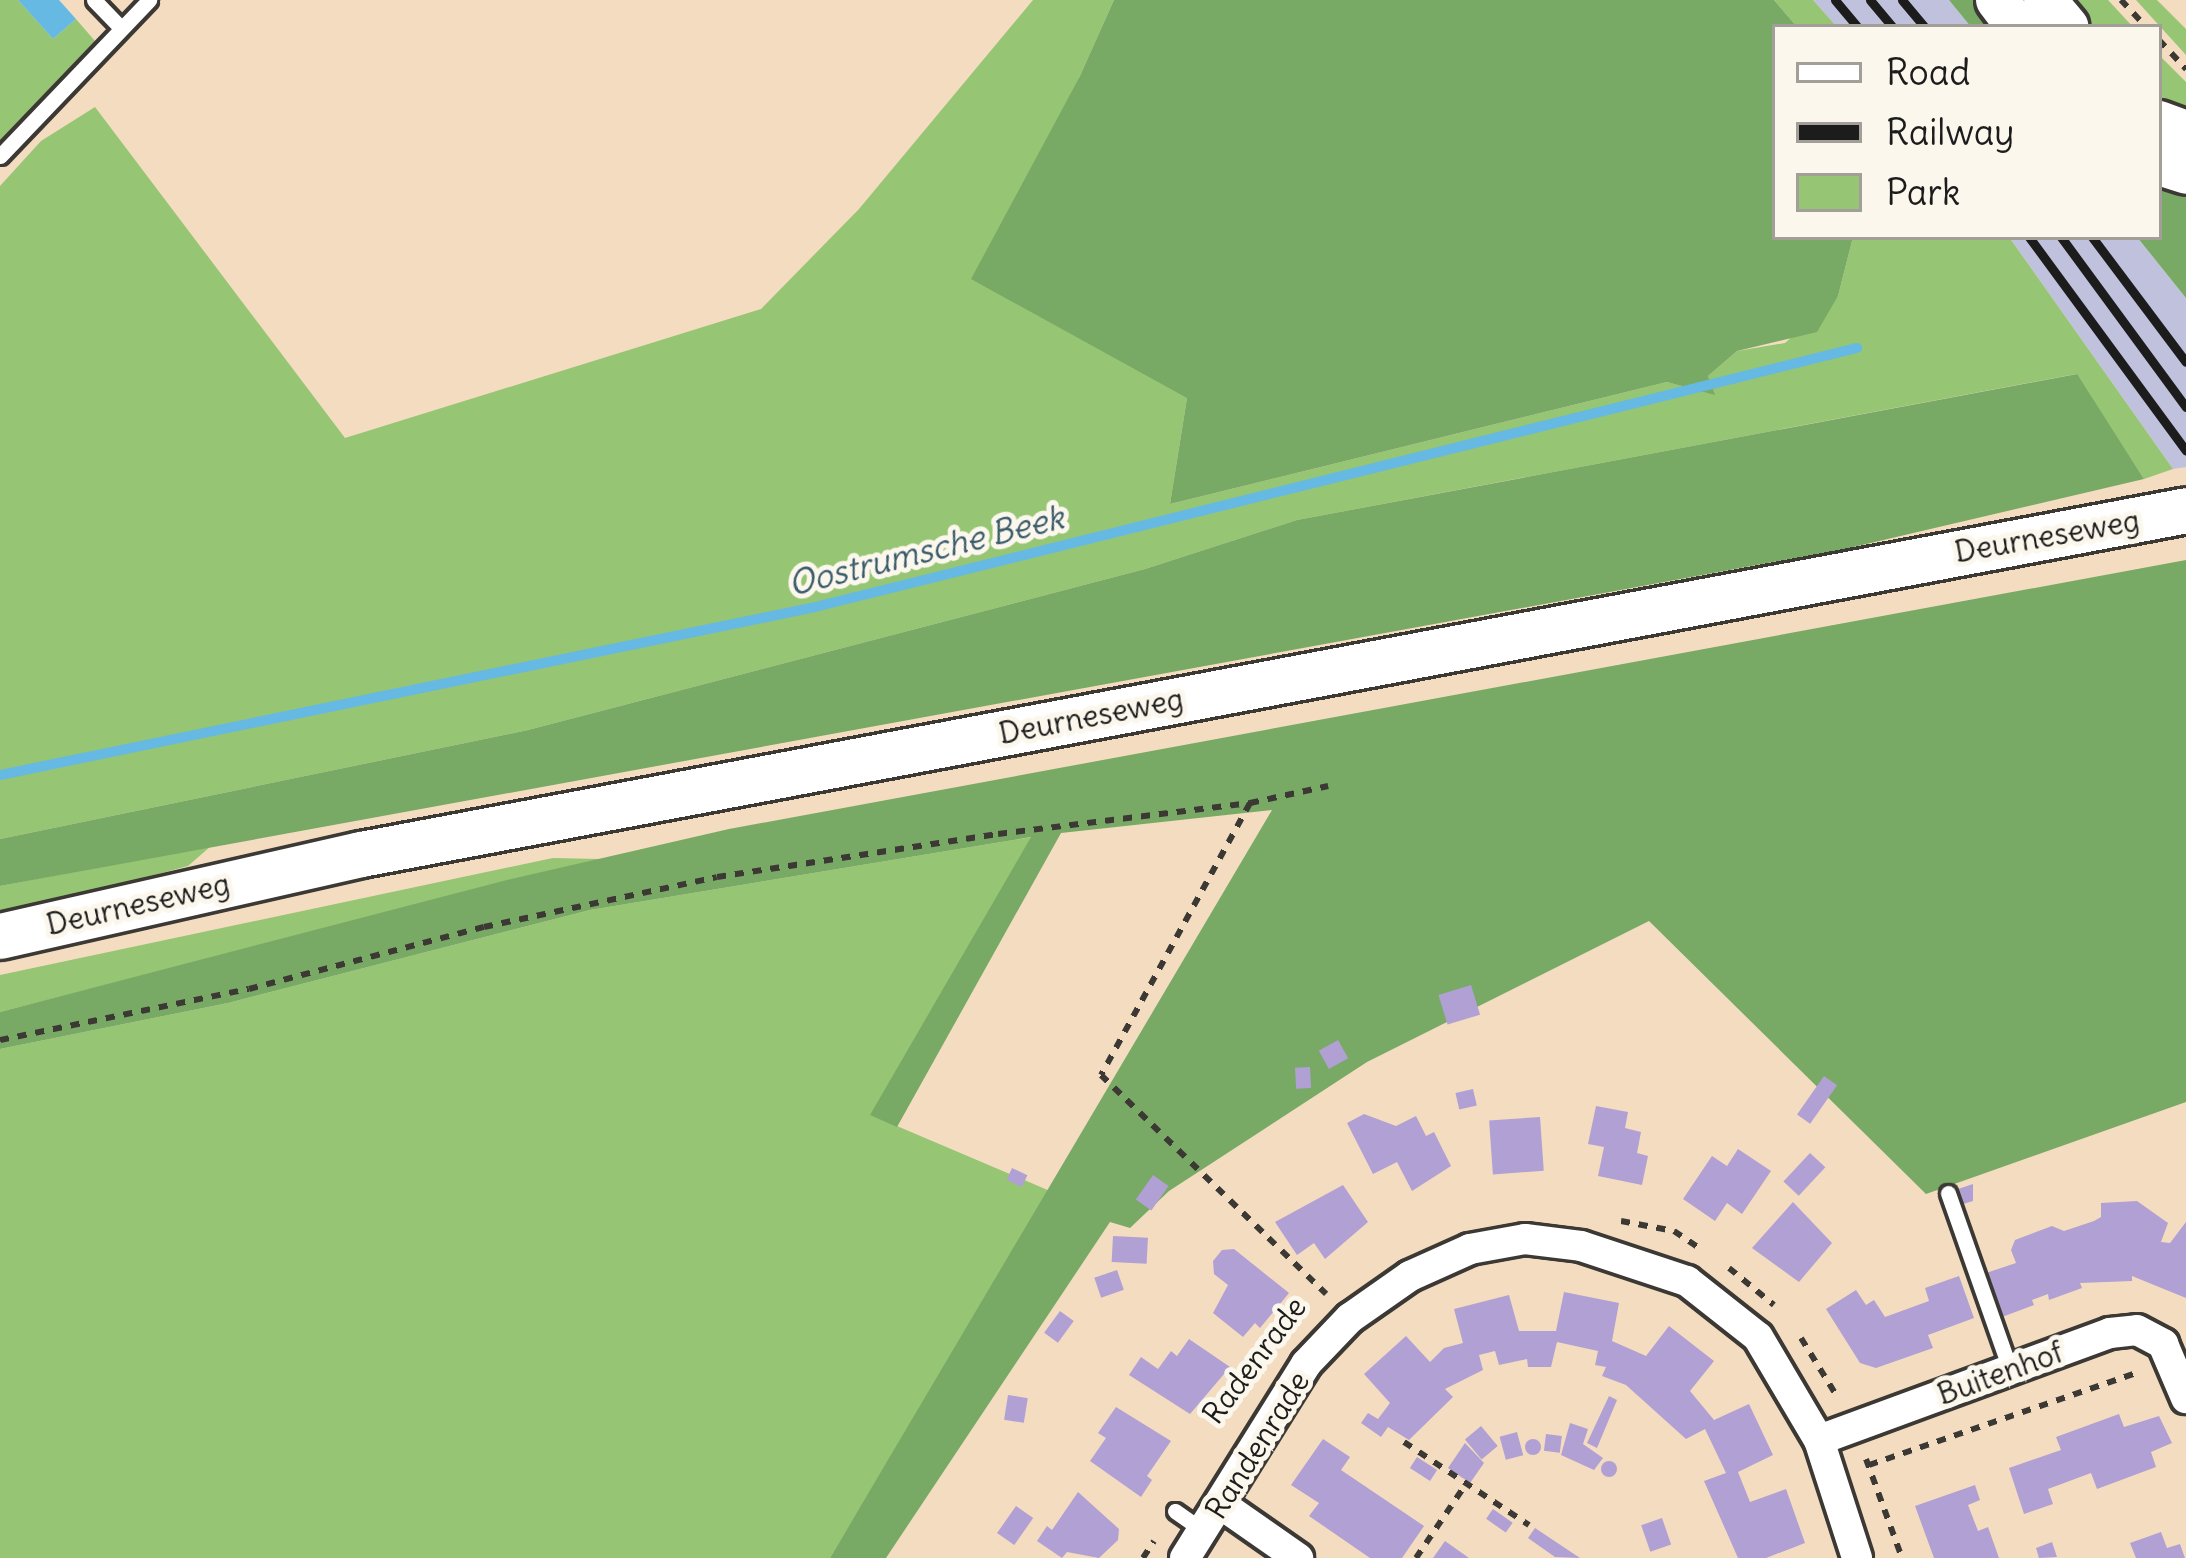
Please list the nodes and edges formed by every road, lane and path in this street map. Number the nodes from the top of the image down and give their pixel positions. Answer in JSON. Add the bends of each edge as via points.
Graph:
{"nodes":[{"id":1,"x":94,"y":0,"type":"edge"},
{"id":2,"x":149,"y":0,"type":"edge"},
{"id":3,"x":2045,"y":0,"type":"edge"},
{"id":4,"x":2121,"y":0,"type":"edge"},
{"id":5,"x":2065,"y":24,"type":"edge"},
{"id":6,"x":2143,"y":24,"type":"edge"},
{"id":7,"x":119,"y":27,"type":"junction"},
{"id":8,"x":2162,"y":43,"type":"edge"},
{"id":9,"x":2186,"y":69,"type":"edge"},
{"id":10,"x":0,"y":156,"type":"edge"},
{"id":11,"x":2186,"y":510,"type":"edge"},
{"id":12,"x":1328,"y":786,"type":"dead end"},
{"id":13,"x":1250,"y":803,"type":"junction"},
{"id":14,"x":0,"y":936,"type":"edge"},
{"id":15,"x":0,"y":1040,"type":"edge"},
{"id":16,"x":1948,"y":1192,"type":"dead end"},
{"id":17,"x":1607,"y":1219,"type":"dead end"},
{"id":18,"x":1709,"y":1254,"type":"dead end"},
{"id":19,"x":1726,"y":1266,"type":"dead end"},
{"id":20,"x":1320,"y":1309,"type":"dead end"},
{"id":21,"x":1786,"y":1320,"type":"dead end"},
{"id":22,"x":1798,"y":1335,"type":"dead end"},
{"id":23,"x":2170,"y":1361,"type":"junction"},
{"id":24,"x":2010,"y":1369,"type":"junction"},
{"id":25,"x":2186,"y":1398,"type":"edge"},
{"id":26,"x":1855,"y":1427,"type":"junction"},
{"id":27,"x":1819,"y":1440,"type":"junction"},
{"id":28,"x":1404,"y":1442,"type":"dead end"},
{"id":29,"x":1868,"y":1465,"type":"junction"},
{"id":30,"x":1466,"y":1484,"type":"junction"},
{"id":31,"x":1222,"y":1504,"type":"junction"},
{"id":32,"x":1175,"y":1511,"type":"joint"},
{"id":33,"x":1529,"y":1525,"type":"dead end"},
{"id":34,"x":1204,"y":1531,"type":"junction"},
{"id":35,"x":1143,"y":1558,"type":"edge"},
{"id":36,"x":1185,"y":1558,"type":"edge"},
{"id":37,"x":1298,"y":1558,"type":"edge"},
{"id":38,"x":1416,"y":1558,"type":"edge"},
{"id":39,"x":1857,"y":1558,"type":"edge"},
{"id":40,"x":1902,"y":1558,"type":"edge"}],
"edges":[{"from":1,"to":7,"type":"lane"},
{"from":2,"to":7,"type":"lane"},
{"from":3,"to":5,"type":"street"},
{"from":4,"to":6,"type":"path"},
{"from":7,"to":10,"type":"lane"},
{"from":8,"to":9,"type":"path"},
{"from":11,"to":14,"type":"main road","name":"Deurneseweg","via":[[361,854]]},
{"from":12,"to":13,"type":"path"},
{"from":13,"to":15,"type":"path","via":[[718,878]]},
{"from":13,"to":20,"type":"path","name":"Radenrade","via":[[1102,1075],[1331,1299]]},
{"from":16,"to":24,"type":"lane"},
{"from":17,"to":18,"type":"path","via":[[1674,1231]]},
{"from":19,"to":21,"type":"path","via":[[1762,1290]]},
{"from":22,"to":26,"type":"path"},
{"from":23,"to":24,"type":"street","name":"Buitenhof","via":[[2163,1344],[2138,1330]]},
{"from":23,"to":25,"type":"street"},
{"from":23,"to":29,"type":"path","name":"Buitenhof"},
{"from":24,"to":26,"type":"street","name":"Buitenhof"},
{"from":26,"to":27,"type":"street","name":"Buitenhof"},
{"from":26,"to":29,"type":"path"},
{"from":27,"to":31,"type":"street","name":"Randenrade","via":[[1758,1337],[1687,1282],[1581,1246],[1525,1239],[1471,1249],[1410,1276],[1350,1318],[1306,1364]]},
{"from":27,"to":39,"type":"street","name":"Randenrade"},
{"from":28,"to":30,"type":"path"},
{"from":29,"to":40,"type":"path"},
{"from":30,"to":33,"type":"path"},
{"from":30,"to":38,"type":"path"},
{"from":31,"to":34,"type":"street","name":"Randenrade"},
{"from":31,"to":37,"type":"street"},
{"from":32,"to":34,"type":"lane"},
{"from":32,"to":35,"type":"path"},
{"from":34,"to":36,"type":"street","name":"Randenrade"}]}
